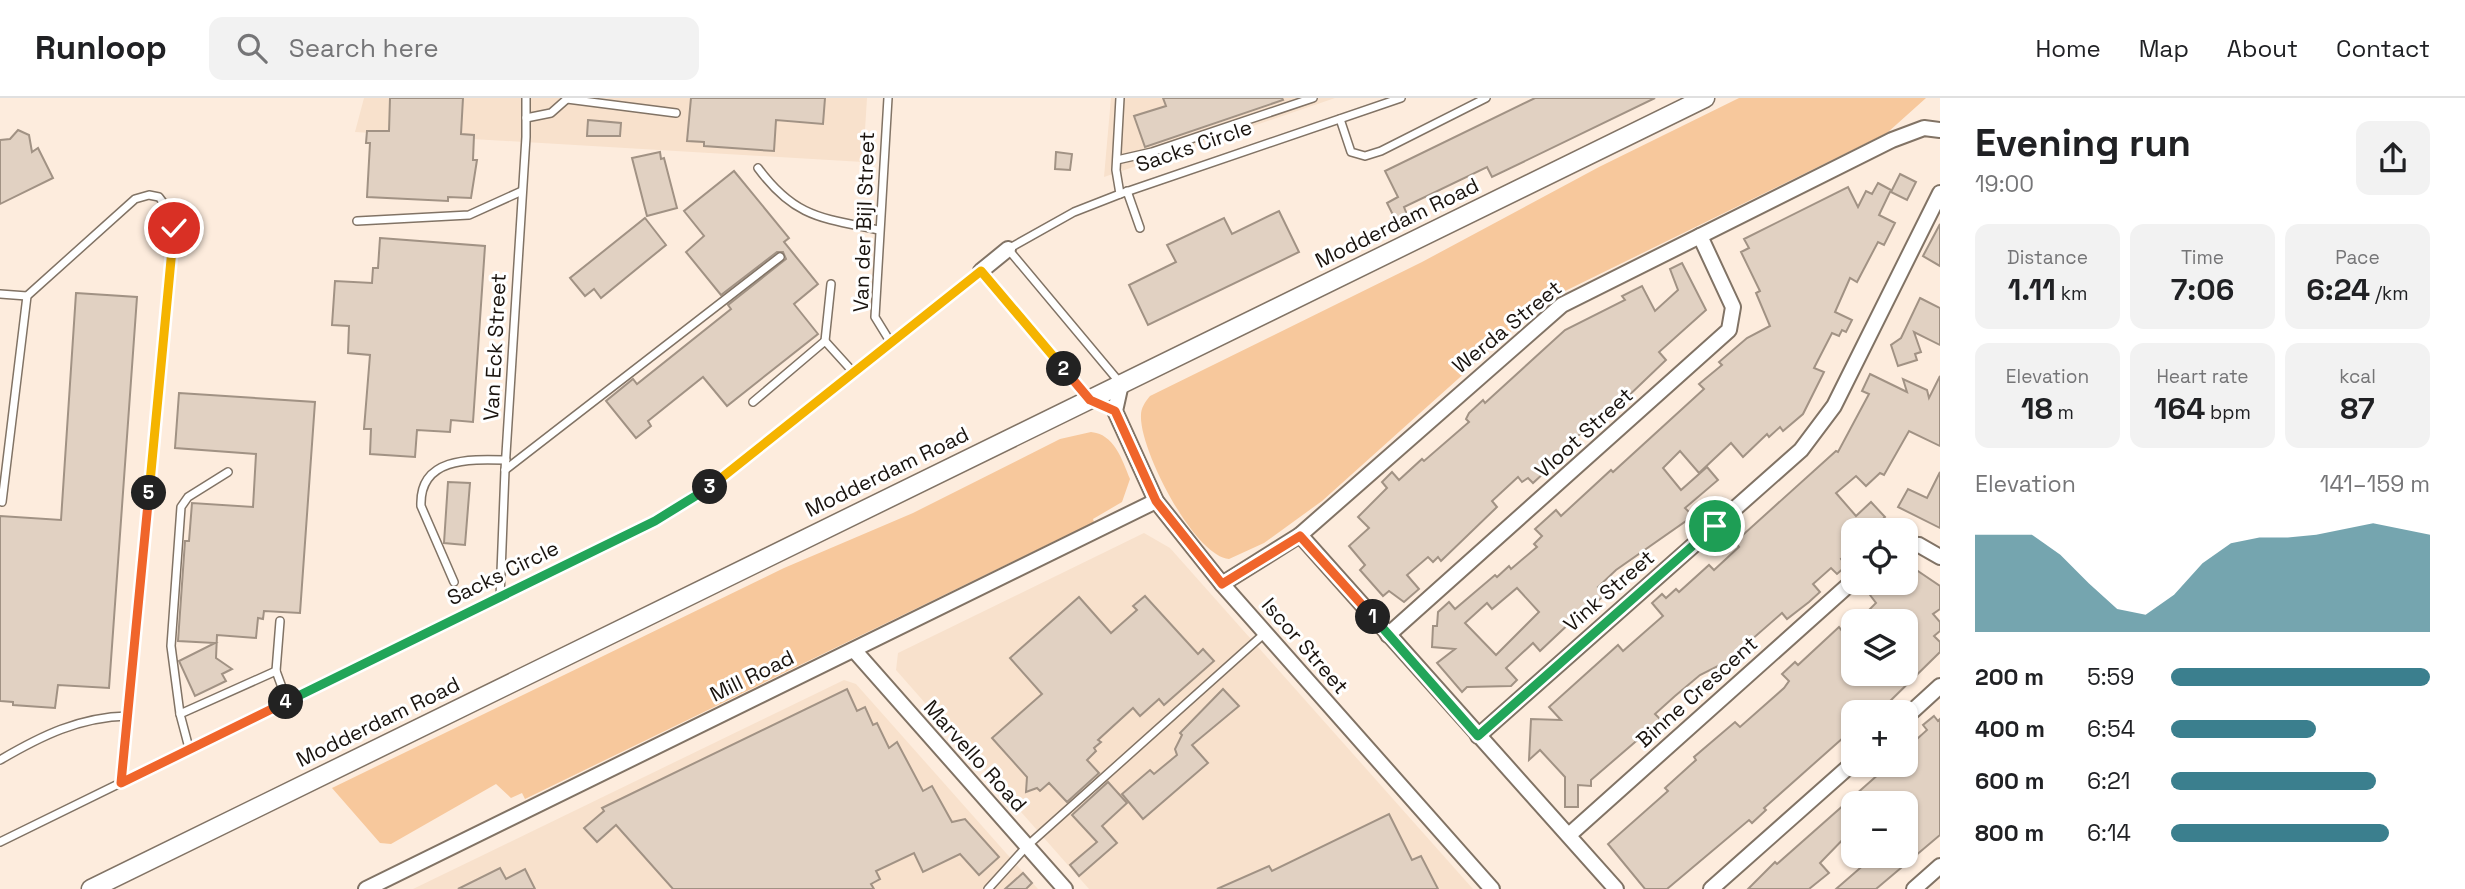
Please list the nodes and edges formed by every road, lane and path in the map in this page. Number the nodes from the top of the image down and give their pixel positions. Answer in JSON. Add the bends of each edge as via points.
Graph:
{"nodes":[{"id":1,"x":526,"y":98,"type":"edge"},
{"id":2,"x":888,"y":98,"type":"edge"},
{"id":3,"x":1120,"y":98,"type":"edge"},
{"id":4,"x":1313,"y":98,"type":"edge"},
{"id":5,"x":1401,"y":98,"type":"edge"},
{"id":6,"x":1486,"y":98,"type":"edge"},
{"id":7,"x":1705,"y":98,"type":"edge"},
{"id":8,"x":567,"y":99,"type":"edge"},
{"id":9,"x":676,"y":113,"type":"dead end"},
{"id":10,"x":526,"y":118,"type":"junction"},
{"id":11,"x":1340,"y":119,"type":"junction"},
{"id":12,"x":1936,"y":129,"type":"edge"},
{"id":13,"x":1117,"y":160,"type":"junction"},
{"id":14,"x":758,"y":168,"type":"dead end"},
{"id":15,"x":522,"y":191,"type":"junction"},
{"id":16,"x":1124,"y":193,"type":"junction"},
{"id":17,"x":1940,"y":193,"type":"edge"},
{"id":18,"x":357,"y":221,"type":"dead end"},
{"id":19,"x":1140,"y":228,"type":"dead end"},
{"id":20,"x":879,"y":230,"type":"junction"},
{"id":21,"x":1700,"y":236,"type":"junction"},
{"id":22,"x":1009,"y":249,"type":"junction"},
{"id":23,"x":780,"y":257,"type":"dead end"},
{"id":24,"x":981,"y":271,"type":"junction"},
{"id":25,"x":831,"y":284,"type":"dead end"},
{"id":26,"x":0,"y":294,"type":"edge"},
{"id":27,"x":27,"y":296,"type":"junction"},
{"id":28,"x":825,"y":341,"type":"junction"},
{"id":29,"x":891,"y":342,"type":"junction"},
{"id":30,"x":855,"y":373,"type":"junction"},
{"id":31,"x":1121,"y":384,"type":"junction"},
{"id":32,"x":1090,"y":400,"type":"junction"},
{"id":33,"x":753,"y":402,"type":"dead end"},
{"id":34,"x":1115,"y":411,"type":"junction"},
{"id":35,"x":506,"y":460,"type":"junction"},
{"id":36,"x":505,"y":470,"type":"junction"},
{"id":37,"x":228,"y":472,"type":"dead end"},
{"id":38,"x":1156,"y":501,"type":"junction"},
{"id":39,"x":2,"y":502,"type":"edge"},
{"id":40,"x":1300,"y":536,"type":"junction"},
{"id":41,"x":1918,"y":545,"type":"edge"},
{"id":42,"x":1940,"y":557,"type":"edge"},
{"id":43,"x":454,"y":582,"type":"dead end"},
{"id":44,"x":1222,"y":584,"type":"junction"},
{"id":45,"x":1841,"y":592,"type":"edge"},
{"id":46,"x":500,"y":598,"type":"junction"},
{"id":47,"x":280,"y":621,"type":"dead end"},
{"id":48,"x":1265,"y":633,"type":"junction"},
{"id":49,"x":1388,"y":635,"type":"junction"},
{"id":50,"x":853,"y":650,"type":"junction"},
{"id":51,"x":276,"y":671,"type":"junction"},
{"id":52,"x":1940,"y":686,"type":"edge"},
{"id":53,"x":287,"y":701,"type":"junction"},
{"id":54,"x":1918,"y":705,"type":"edge"},
{"id":55,"x":180,"y":714,"type":"junction"},
{"id":56,"x":128,"y":716,"type":"junction"},
{"id":57,"x":1478,"y":736,"type":"junction"},
{"id":58,"x":189,"y":748,"type":"junction"},
{"id":59,"x":0,"y":760,"type":"edge"},
{"id":60,"x":1841,"y":774,"type":"edge"},
{"id":61,"x":121,"y":783,"type":"junction"},
{"id":62,"x":1569,"y":835,"type":"junction"},
{"id":63,"x":0,"y":842,"type":"edge"},
{"id":64,"x":1027,"y":846,"type":"junction"},
{"id":65,"x":1940,"y":866,"type":"edge"},
{"id":66,"x":91,"y":889,"type":"edge"},
{"id":67,"x":366,"y":889,"type":"edge"},
{"id":68,"x":988,"y":889,"type":"edge"},
{"id":69,"x":1065,"y":889,"type":"edge"},
{"id":70,"x":1492,"y":889,"type":"edge"},
{"id":71,"x":1616,"y":889,"type":"edge"},
{"id":72,"x":1711,"y":889,"type":"edge"},
{"id":73,"x":1914,"y":889,"type":"edge"}],
"edges":[{"from":1,"to":10,"type":"lane","name":"Van Eck Street"},
{"from":2,"to":20,"type":"lane","name":"Van der Bijl Street"},
{"from":3,"to":13,"type":"lane"},
{"from":4,"to":13,"type":"lane"},
{"from":5,"to":11,"type":"lane","name":"Sacks Circle"},
{"from":6,"to":11,"type":"lane","via":[[1364,156],[1351,152]]},
{"from":7,"to":31,"type":"street","name":"Modderdam Road"},
{"from":8,"to":9,"type":"lane"},
{"from":8,"to":10,"type":"lane","via":[[551,113]]},
{"from":10,"to":15,"type":"lane","name":"Van Eck Street"},
{"from":11,"to":16,"type":"lane","name":"Sacks Circle"},
{"from":12,"to":21,"type":"street","name":"Werda Street","via":[[1892,141]]},
{"from":13,"to":16,"type":"lane"},
{"from":14,"to":20,"type":"lane","via":[[783,198],[807,213]]},
{"from":15,"to":18,"type":"lane","via":[[469,215]]},
{"from":15,"to":35,"type":"lane","name":"Van Eck Street"},
{"from":16,"to":19,"type":"lane"},
{"from":16,"to":22,"type":"lane","name":"Sacks Circle","via":[[1074,212]]},
{"from":17,"to":57,"type":"street","name":"Vink Street","via":[[1834,406],[1814,435]]},
{"from":20,"to":29,"type":"lane","name":"Van der Bijl Street","via":[[875,317]]},
{"from":21,"to":40,"type":"street","name":"Werda Street","via":[[1556,310]]},
{"from":21,"to":49,"type":"street","name":"Vloot Street","via":[[1733,307],[1729,330]]},
{"from":22,"to":24,"type":"street","name":"Sacks Circle"},
{"from":22,"to":31,"type":"lane"},
{"from":23,"to":36,"type":"lane"},
{"from":24,"to":29,"type":"lane","name":"Sacks Circle"},
{"from":24,"to":32,"type":"lane"},
{"from":25,"to":28,"type":"lane"},
{"from":26,"to":27,"type":"lane"},
{"from":27,"to":39,"type":"lane"},
{"from":27,"to":56,"type":"lane","via":[[135,199],[159,197],[171,213],[174,228]]},
{"from":28,"to":30,"type":"lane"},
{"from":28,"to":33,"type":"lane"},
{"from":29,"to":30,"type":"lane","name":"Sacks Circle"},
{"from":30,"to":46,"type":"lane","name":"Sacks Circle","via":[[683,505]]},
{"from":31,"to":32,"type":"street","name":"Modderdam Road"},
{"from":31,"to":34,"type":"street"},
{"from":32,"to":34,"type":"street"},
{"from":32,"to":66,"type":"street","name":"Modderdam Road"},
{"from":34,"to":38,"type":"street","name":"Iscor Street"},
{"from":35,"to":36,"type":"lane","name":"Van Eck Street"},
{"from":35,"to":43,"type":"lane","via":[[455,461],[426,481],[421,506]]},
{"from":36,"to":46,"type":"lane","name":"Van Eck Street"},
{"from":37,"to":55,"type":"lane","via":[[188,497],[181,507],[171,646]]},
{"from":38,"to":44,"type":"street","name":"Iscor Street"},
{"from":38,"to":50,"type":"street","name":"Mill Road"},
{"from":40,"to":44,"type":"street","name":"Werda Street"},
{"from":40,"to":49,"type":"street"},
{"from":41,"to":42,"type":"street"},
{"from":44,"to":48,"type":"street","name":"Iscor Street"},
{"from":45,"to":62,"type":"street","name":"Binne Crescent"},
{"from":46,"to":53,"type":"lane","name":"Sacks Circle"},
{"from":47,"to":51,"type":"lane"},
{"from":48,"to":64,"type":"lane"},
{"from":48,"to":70,"type":"street","name":"Iscor Street"},
{"from":49,"to":57,"type":"street"},
{"from":50,"to":64,"type":"street","name":"Marvello Road"},
{"from":50,"to":67,"type":"street","name":"Mill Road"},
{"from":51,"to":53,"type":"lane"},
{"from":51,"to":55,"type":"lane"},
{"from":52,"to":54,"type":"street"},
{"from":53,"to":58,"type":"lane","name":"Sacks Circle"},
{"from":55,"to":58,"type":"lane"},
{"from":56,"to":59,"type":"lane","via":[[99,716],[63,727]]},
{"from":56,"to":61,"type":"lane"},
{"from":57,"to":62,"type":"street"},
{"from":58,"to":61,"type":"lane","name":"Sacks Circle"},
{"from":60,"to":72,"type":"street"},
{"from":61,"to":63,"type":"lane","name":"Sacks Circle"},
{"from":62,"to":71,"type":"street"},
{"from":64,"to":68,"type":"lane"},
{"from":64,"to":69,"type":"street","name":"Marvello Road"},
{"from":65,"to":73,"type":"street"}]}
